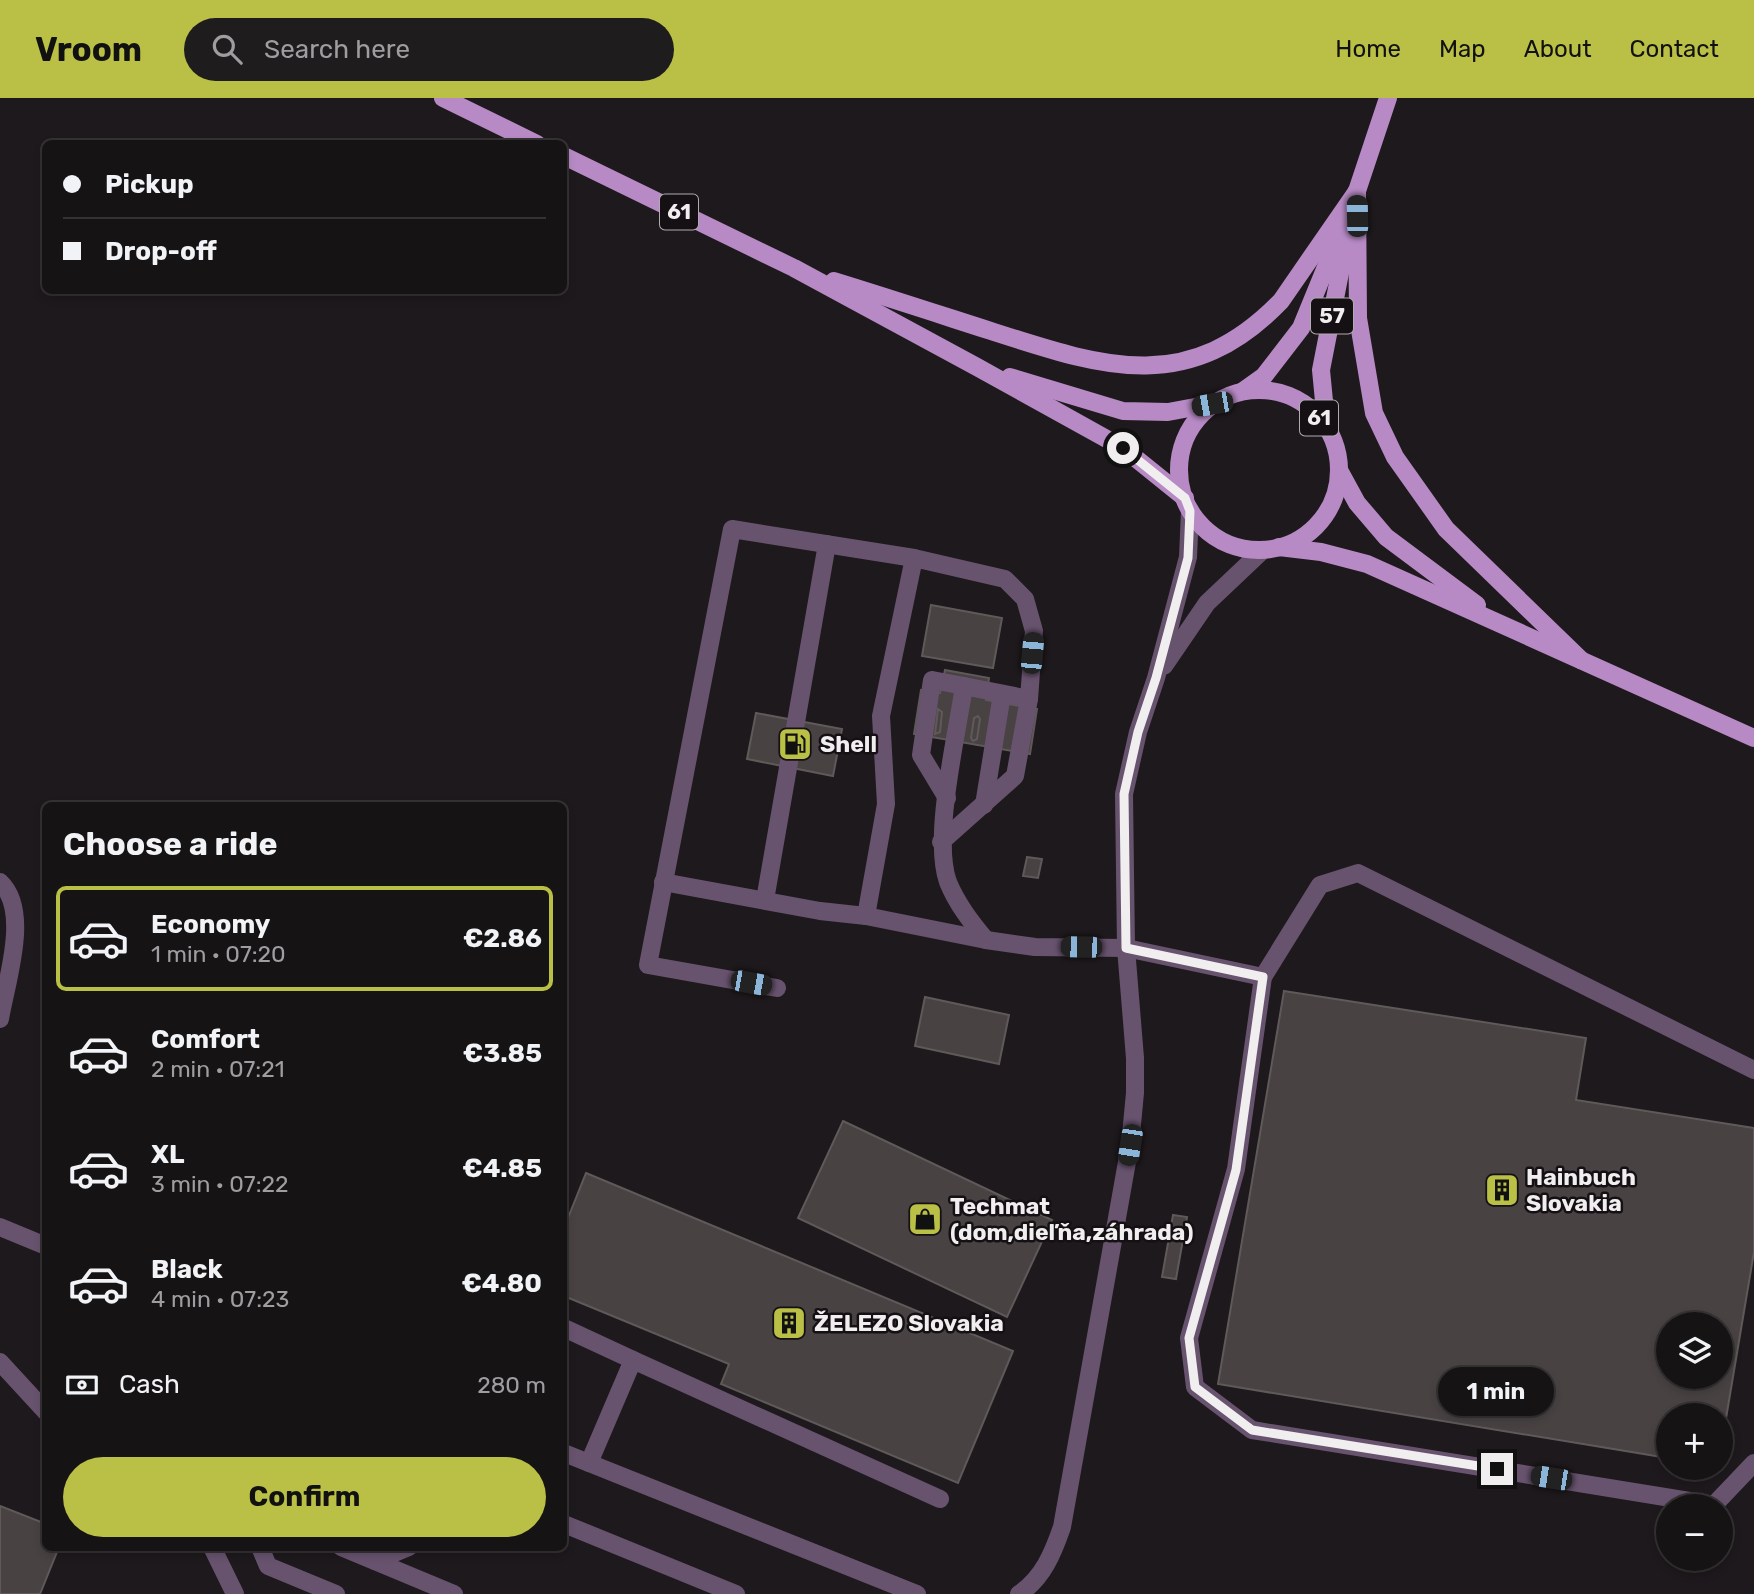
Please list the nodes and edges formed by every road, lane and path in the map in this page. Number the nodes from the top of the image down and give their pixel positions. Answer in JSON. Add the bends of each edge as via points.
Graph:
{"nodes":[{"id":1,"x":443,"y":98,"type":"edge"},
{"id":2,"x":1388,"y":98,"type":"edge"},
{"id":3,"x":529,"y":140,"type":"edge"},
{"id":4,"x":567,"y":157,"type":"edge"},
{"id":5,"x":1357,"y":191,"type":"junction"},
{"id":6,"x":794,"y":268,"type":"junction"},
{"id":7,"x":977,"y":367,"type":"junction"},
{"id":8,"x":1243,"y":391,"type":"junction"},
{"id":9,"x":1212,"y":404,"type":"junction"},
{"id":10,"x":1333,"y":440,"type":"junction"},
{"id":11,"x":1339,"y":470,"type":"junction"},
{"id":12,"x":1187,"y":505,"type":"junction"},
{"id":13,"x":827,"y":544,"type":"junction"},
{"id":14,"x":1271,"y":549,"type":"junction"},
{"id":15,"x":914,"y":558,"type":"junction"},
{"id":16,"x":1505,"y":626,"type":"junction"},
{"id":17,"x":1581,"y":660,"type":"junction"},
{"id":18,"x":1156,"y":678,"type":"junction"},
{"id":19,"x":964,"y":686,"type":"junction"},
{"id":20,"x":1002,"y":694,"type":"junction"},
{"id":21,"x":1029,"y":699,"type":"junction"},
{"id":22,"x":1754,"y":738,"type":"edge"},
{"id":23,"x":947,"y":798,"type":"junction"},
{"id":24,"x":984,"y":804,"type":"junction"},
{"id":25,"x":941,"y":842,"type":"junction"},
{"id":26,"x":663,"y":881,"type":"junction"},
{"id":27,"x":0,"y":883,"type":"edge"},
{"id":28,"x":765,"y":900,"type":"junction"},
{"id":29,"x":866,"y":916,"type":"junction"},
{"id":30,"x":986,"y":940,"type":"junction"},
{"id":31,"x":1126,"y":948,"type":"junction"},
{"id":32,"x":1263,"y":977,"type":"junction"},
{"id":33,"x":777,"y":988,"type":"dead end"},
{"id":34,"x":0,"y":1019,"type":"edge"},
{"id":35,"x":1754,"y":1070,"type":"edge"},
{"id":36,"x":0,"y":1227,"type":"edge"},
{"id":37,"x":42,"y":1243,"type":"edge"},
{"id":38,"x":567,"y":1329,"type":"edge"},
{"id":39,"x":633,"y":1360,"type":"junction"},
{"id":40,"x":0,"y":1362,"type":"edge"},
{"id":41,"x":42,"y":1408,"type":"edge"},
{"id":42,"x":567,"y":1454,"type":"edge"},
{"id":43,"x":589,"y":1463,"type":"junction"},
{"id":44,"x":1754,"y":1463,"type":"edge"},
{"id":45,"x":940,"y":1499,"type":"dead end"},
{"id":46,"x":567,"y":1525,"type":"edge"},
{"id":47,"x":214,"y":1551,"type":"edge"},
{"id":48,"x":262,"y":1551,"type":"edge"},
{"id":49,"x":351,"y":1551,"type":"edge"},
{"id":50,"x":399,"y":1551,"type":"edge"},
{"id":51,"x":375,"y":1561,"type":"junction"},
{"id":52,"x":235,"y":1594,"type":"edge"},
{"id":53,"x":335,"y":1594,"type":"edge"},
{"id":54,"x":454,"y":1594,"type":"edge"},
{"id":55,"x":736,"y":1594,"type":"edge"},
{"id":56,"x":917,"y":1594,"type":"edge"},
{"id":57,"x":1019,"y":1594,"type":"edge"}],
"edges":[{"from":1,"to":3,"type":"main road"},
{"from":2,"to":5,"type":"main road","number":"57"},
{"from":4,"to":6,"type":"main road","number":"61"},
{"from":5,"to":6,"type":"main road","via":[[1269,313],[1220,349],[1161,364],[1105,364]]},
{"from":5,"to":8,"type":"main road","number":"57","via":[[1301,328],[1264,376]]},
{"from":5,"to":10,"type":"main road","number":"57","via":[[1321,370]]},
{"from":5,"to":17,"type":"main road","via":[[1358,318],[1374,413],[1395,457],[1446,529]]},
{"from":6,"to":7,"type":"main road","number":"61"},
{"from":7,"to":9,"type":"main road","number":"61","via":[[1123,411],[1168,412]]},
{"from":7,"to":12,"type":"main road","number":"61","via":[[1123,448]]},
{"from":8,"to":9,"type":"main road","number":"61"},
{"from":8,"to":10,"type":"main road","number":"61","via":[[1268,390],[1293,397],[1317,415]]},
{"from":9,"to":12,"type":"main road","number":"61","via":[[1183,444],[1179,471]]},
{"from":10,"to":11,"type":"main road","number":"61"},
{"from":11,"to":14,"type":"main road","number":"61","via":[[1333,499],[1317,525],[1306,535]]},
{"from":11,"to":16,"type":"main road","number":"61","via":[[1357,503],[1386,537]]},
{"from":12,"to":14,"type":"main road","number":"61","via":[[1219,539],[1248,549]]},
{"from":12,"to":18,"type":"lane","via":[[1188,558]]},
{"from":13,"to":15,"type":"lane"},
{"from":13,"to":26,"type":"lane","via":[[732,529]]},
{"from":13,"to":28,"type":"lane"},
{"from":14,"to":16,"type":"main road","number":"61","via":[[1321,552],[1367,564]]},
{"from":14,"to":18,"type":"lane","via":[[1207,603]]},
{"from":15,"to":21,"type":"lane","via":[[1004,579],[1025,599],[1034,631]]},
{"from":15,"to":29,"type":"lane","via":[[881,716],[886,804]]},
{"from":16,"to":17,"type":"main road","number":"61"},
{"from":17,"to":22,"type":"main road","number":"61"},
{"from":18,"to":31,"type":"lane","via":[[1124,794]]},
{"from":19,"to":20,"type":"lane"},
{"from":19,"to":23,"type":"lane"},
{"from":19,"to":23,"type":"lane","via":[[932,680],[921,755]]},
{"from":20,"to":21,"type":"lane"},
{"from":20,"to":24,"type":"lane"},
{"from":21,"to":24,"type":"lane","via":[[1015,776]]},
{"from":23,"to":25,"type":"lane"},
{"from":24,"to":25,"type":"lane"},
{"from":25,"to":30,"type":"lane","via":[[948,880],[961,909]]},
{"from":26,"to":28,"type":"lane"},
{"from":26,"to":33,"type":"lane","via":[[648,965]]},
{"from":27,"to":34,"type":"lane","via":[[12,899],[17,922]]},
{"from":28,"to":29,"type":"lane"},
{"from":29,"to":30,"type":"lane"},
{"from":30,"to":31,"type":"lane","via":[[1035,947]]},
{"from":31,"to":32,"type":"lane"},
{"from":31,"to":57,"type":"lane","via":[[1135,1093],[1118,1215],[1062,1527],[1042,1572]]},
{"from":32,"to":35,"type":"lane","via":[[1320,885],[1358,873]]},
{"from":32,"to":44,"type":"lane","via":[[1236,1170],[1189,1338],[1195,1387],[1252,1430],[1714,1505]]},
{"from":36,"to":37,"type":"lane"},
{"from":38,"to":39,"type":"lane"},
{"from":39,"to":43,"type":"lane"},
{"from":39,"to":45,"type":"lane"},
{"from":40,"to":41,"type":"lane"},
{"from":42,"to":43,"type":"lane"},
{"from":43,"to":56,"type":"lane"},
{"from":46,"to":55,"type":"lane"},
{"from":47,"to":52,"type":"lane"},
{"from":48,"to":53,"type":"lane","via":[[268,1566]]},
{"from":49,"to":51,"type":"lane"},
{"from":50,"to":51,"type":"lane"},
{"from":51,"to":54,"type":"lane"}]}
